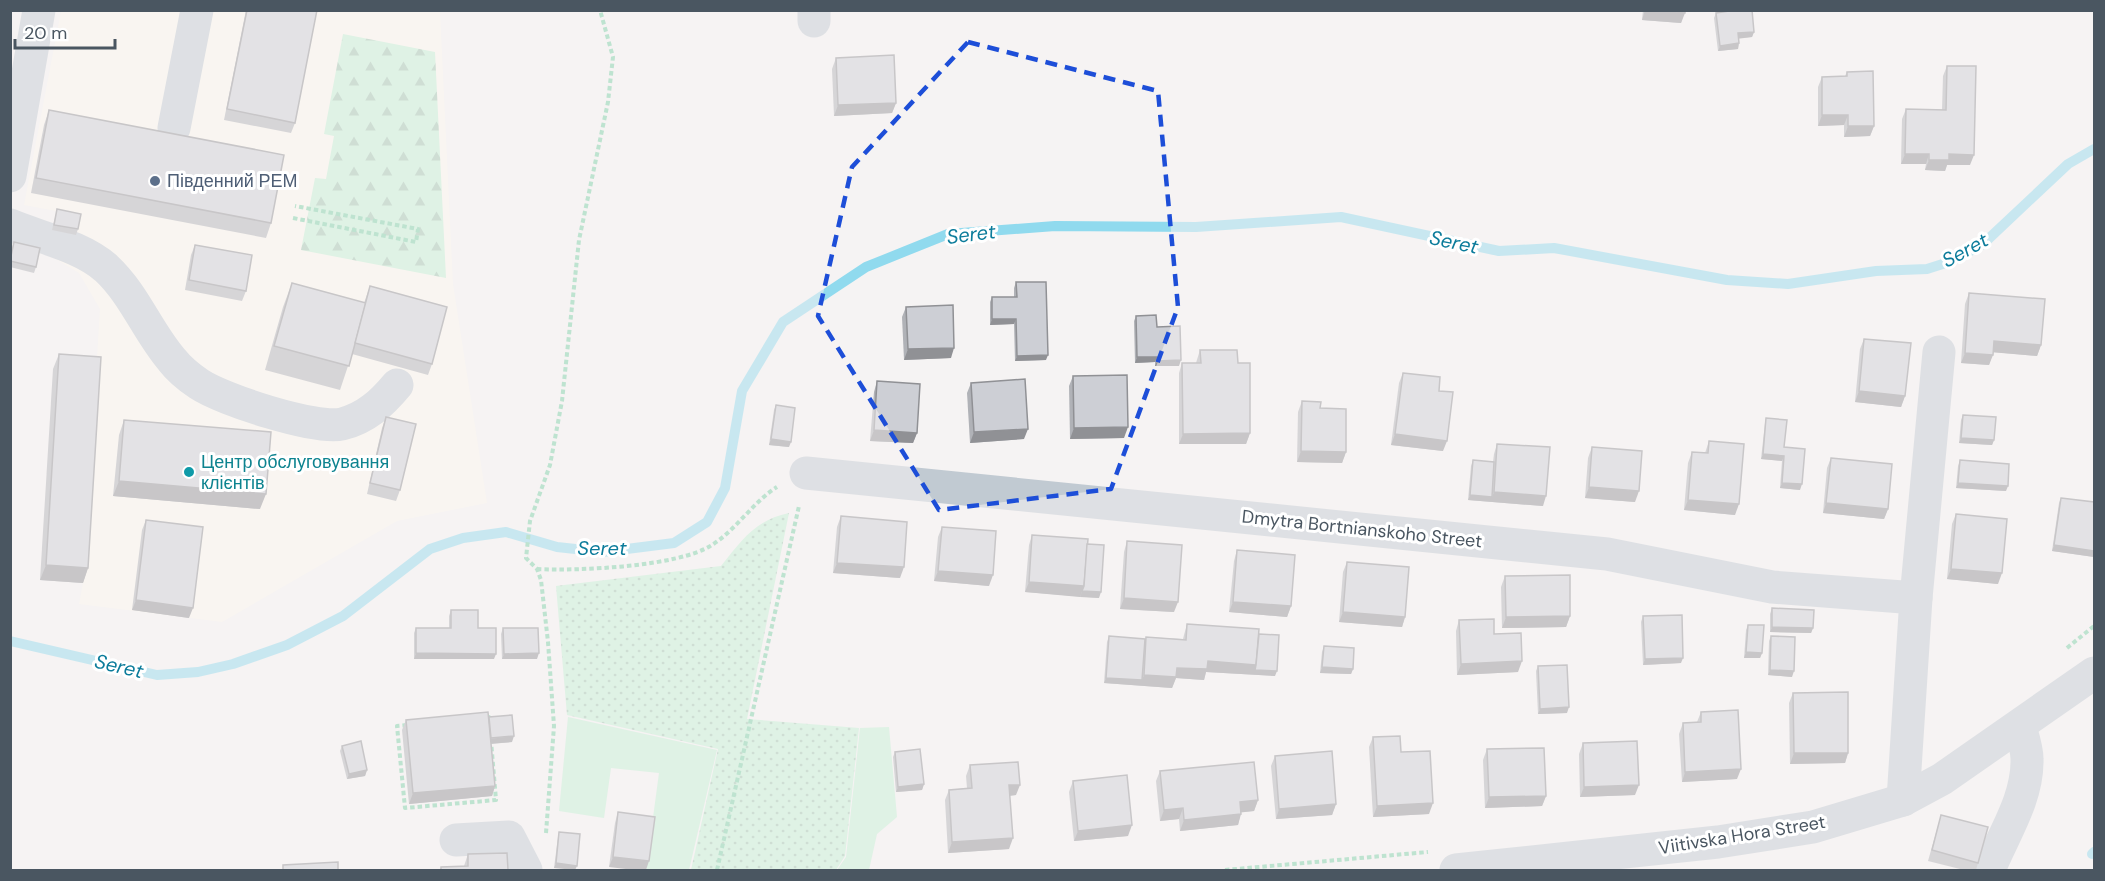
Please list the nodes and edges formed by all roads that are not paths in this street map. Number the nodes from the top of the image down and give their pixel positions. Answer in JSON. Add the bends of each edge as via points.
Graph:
{"nodes":[{"id":1,"x":39,"y":10,"type":"edge"},
{"id":2,"x":194,"y":11,"type":"edge"},
{"id":3,"x":16,"y":104,"type":"edge"},
{"id":4,"x":174,"y":128,"type":"dead end"},
{"id":5,"x":10,"y":177,"type":"edge"},
{"id":6,"x":10,"y":225,"type":"edge"},
{"id":7,"x":1939,"y":352,"type":"dead end"},
{"id":8,"x":397,"y":385,"type":"dead end"},
{"id":9,"x":806,"y":473,"type":"road end"},
{"id":10,"x":1916,"y":598,"type":"junction"},
{"id":11,"x":2094,"y":674,"type":"edge"},
{"id":12,"x":2020,"y":727,"type":"junction"},
{"id":13,"x":1902,"y":800,"type":"junction"},
{"id":14,"x":456,"y":840,"type":"dead end"},
{"id":15,"x":1719,"y":856,"type":"edge"},
{"id":16,"x":1448,"y":860,"type":"edge"},
{"id":17,"x":526,"y":870,"type":"edge"},
{"id":18,"x":1989,"y":870,"type":"edge"}],
"edges":[{"from":1,"to":3,"type":"street"},
{"from":2,"to":4,"type":"street"},
{"from":3,"to":5,"type":"street"},
{"from":6,"to":8,"type":"street","via":[[85,254],[104,266],[125,288],[172,361],[199,384],[234,401],[334,425],[362,416],[382,403]]},
{"from":7,"to":10,"type":"street"},
{"from":9,"to":10,"type":"street","name":"Dmytra Bortnianskoho Street","via":[[1607,554],[1772,587]]},
{"from":10,"to":13,"type":"street"},
{"from":11,"to":12,"type":"street","name":"Viitivska Hora Street"},
{"from":12,"to":13,"type":"street","name":"Viitivska Hora Street","via":[[1942,779]]},
{"from":12,"to":18,"type":"street","via":[[2028,758],[2024,783],[2013,819]]},
{"from":13,"to":15,"type":"street","name":"Viitivska Hora Street"},
{"from":14,"to":17,"type":"street","via":[[509,837]]},
{"from":15,"to":16,"type":"street","name":"Viitivska Hora Street"}]}
